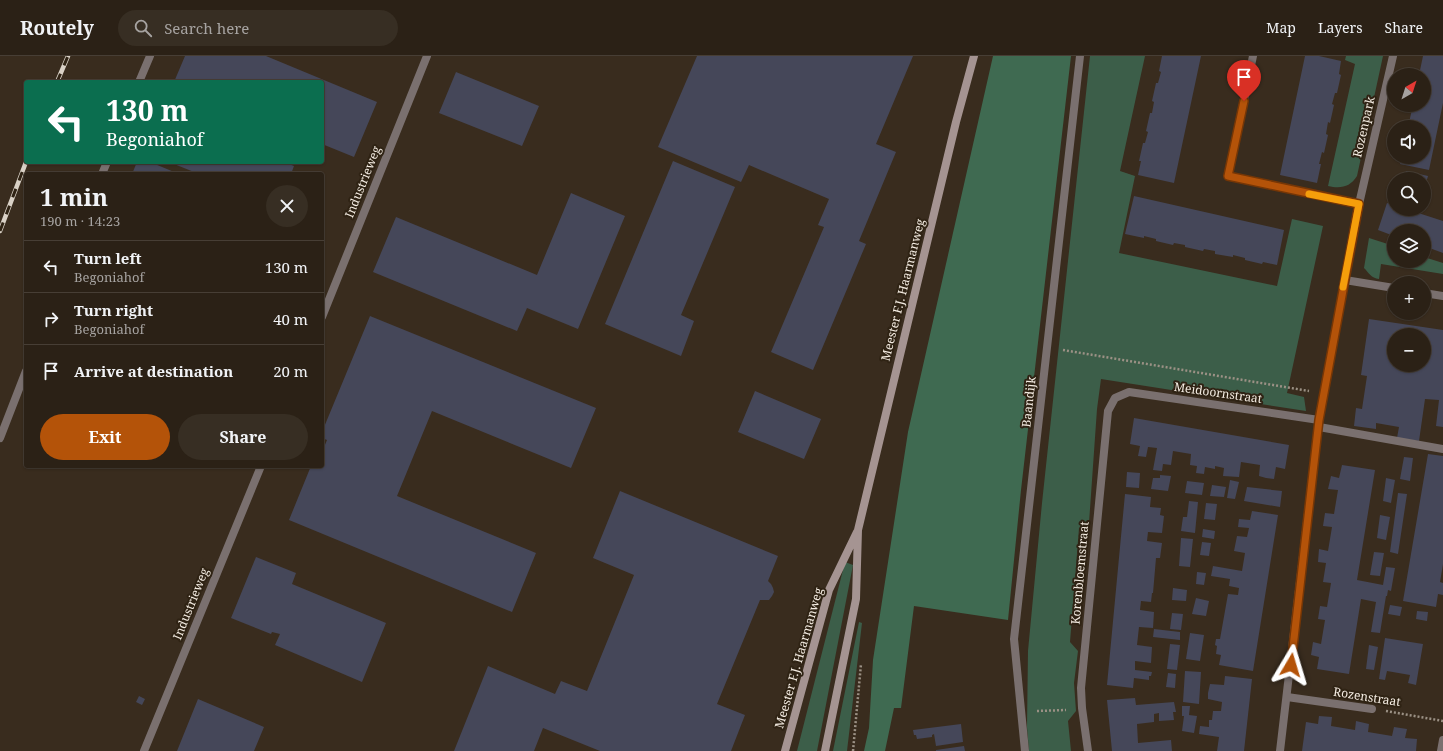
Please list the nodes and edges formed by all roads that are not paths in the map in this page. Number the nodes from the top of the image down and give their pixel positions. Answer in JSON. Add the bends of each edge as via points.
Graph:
{"nodes":[{"id":1,"x":150,"y":56,"type":"edge"},
{"id":2,"x":427,"y":56,"type":"edge"},
{"id":3,"x":974,"y":56,"type":"edge"},
{"id":4,"x":1080,"y":56,"type":"edge"},
{"id":5,"x":1253,"y":56,"type":"edge"},
{"id":6,"x":1393,"y":56,"type":"edge"},
{"id":7,"x":140,"y":80,"type":"edge"},
{"id":8,"x":1359,"y":204,"type":"junction"},
{"id":9,"x":1345,"y":280,"type":"junction"},
{"id":10,"x":1387,"y":287,"type":"edge"},
{"id":11,"x":1431,"y":294,"type":"edge"},
{"id":12,"x":1443,"y":296,"type":"edge"},
{"id":13,"x":324,"y":312,"type":"edge"},
{"id":14,"x":24,"y":376,"type":"edge"},
{"id":15,"x":1115,"y":398,"type":"joint"},
{"id":16,"x":1319,"y":424,"type":"junction"},
{"id":17,"x":0,"y":438,"type":"edge"},
{"id":18,"x":1443,"y":448,"type":"edge"},
{"id":19,"x":260,"y":468,"type":"edge"},
{"id":20,"x":858,"y":530,"type":"junction"},
{"id":21,"x":1287,"y":697,"type":"junction"},
{"id":22,"x":1372,"y":709,"type":"road end"},
{"id":23,"x":1443,"y":740,"type":"edge"},
{"id":24,"x":144,"y":751,"type":"edge"},
{"id":25,"x":785,"y":751,"type":"edge"},
{"id":26,"x":825,"y":751,"type":"edge"},
{"id":27,"x":1025,"y":751,"type":"edge"},
{"id":28,"x":1088,"y":751,"type":"edge"},
{"id":29,"x":1280,"y":751,"type":"edge"},
{"id":30,"x":1441,"y":751,"type":"edge"}],
"edges":[{"from":1,"to":7,"type":"street"},
{"from":2,"to":13,"type":"street","name":"Industrieweg"},
{"from":3,"to":20,"type":"main road","name":"Meester F.J. Haarmanweg"},
{"from":4,"to":27,"type":"street","name":"Baandijk","via":[[1014,639]]},
{"from":5,"to":8,"type":"street","via":[[1228,176]]},
{"from":6,"to":8,"type":"street","name":"Rozenpark"},
{"from":8,"to":9,"type":"street"},
{"from":9,"to":10,"type":"street"},
{"from":9,"to":16,"type":"street"},
{"from":11,"to":12,"type":"street"},
{"from":14,"to":17,"type":"street"},
{"from":15,"to":16,"type":"street","name":"Meidoornstraat","via":[[1129,392]]},
{"from":15,"to":28,"type":"street","name":"Korenbloemstraat","via":[[1108,411],[1081,688]]},
{"from":16,"to":18,"type":"street","name":"Meidoornstraat"},
{"from":16,"to":21,"type":"street"},
{"from":19,"to":24,"type":"street","name":"Industrieweg"},
{"from":20,"to":25,"type":"main road","name":"Meester F.J. Haarmanweg","via":[[829,590]]},
{"from":20,"to":26,"type":"main road","name":"Meester F.J. Haarmanweg","via":[[856,599]]},
{"from":21,"to":22,"type":"street","name":"Rozenstraat"},
{"from":21,"to":29,"type":"street"},
{"from":23,"to":30,"type":"street"}]}
